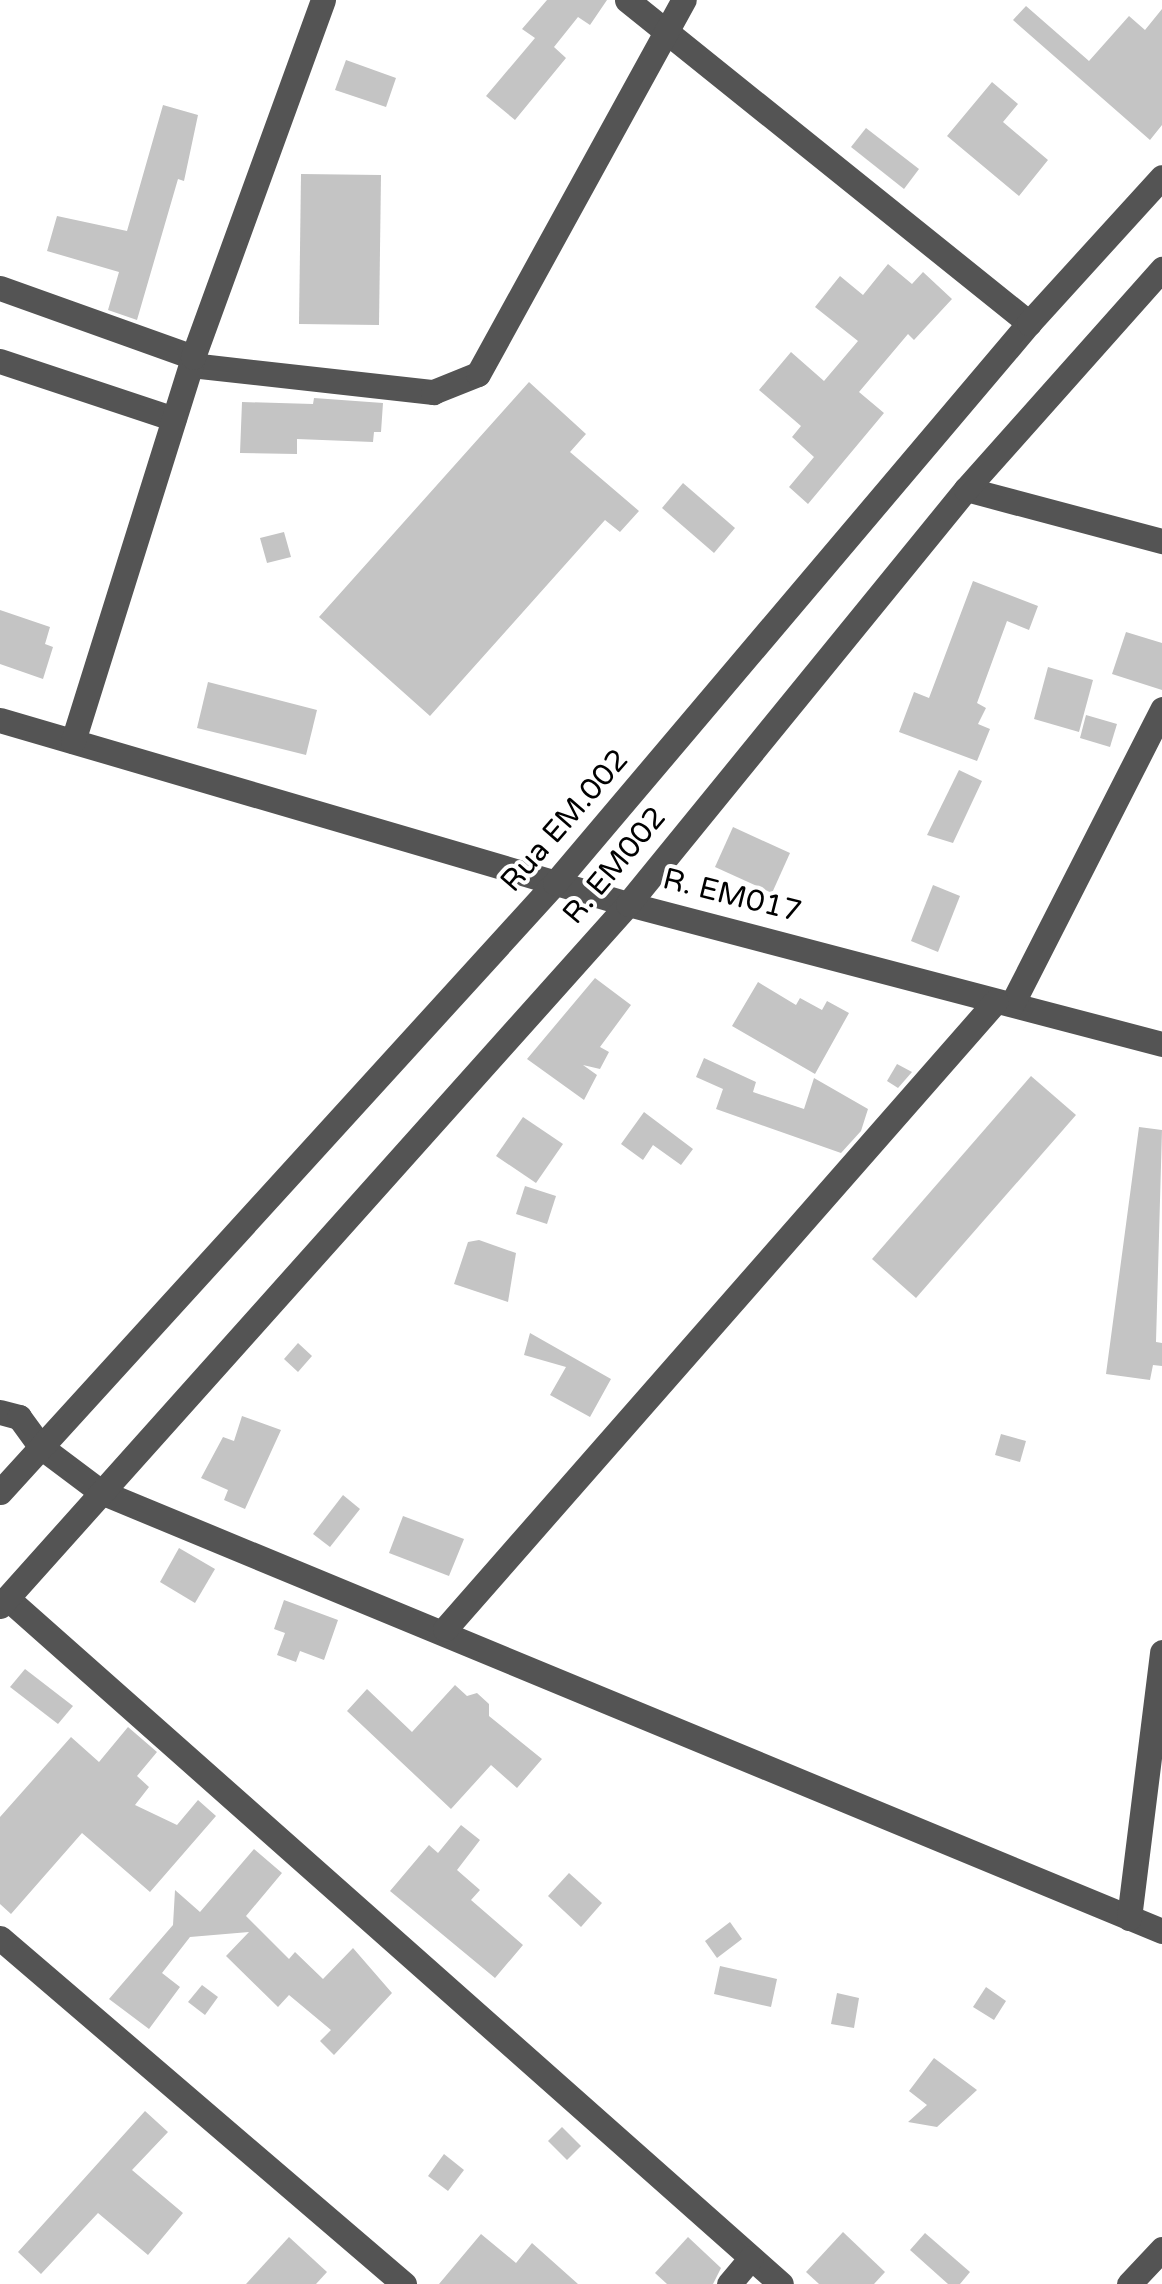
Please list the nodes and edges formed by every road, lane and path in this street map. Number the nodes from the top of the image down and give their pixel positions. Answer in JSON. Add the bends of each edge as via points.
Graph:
{"nodes":[{"id":1,"x":289,"y":0,"type":"edge"},
{"id":2,"x":626,"y":0,"type":"edge"},
{"id":3,"x":684,"y":0,"type":"edge"},
{"id":4,"x":324,"y":3,"type":"edge"},
{"id":5,"x":666,"y":34,"type":"junction"},
{"id":6,"x":1162,"y":177,"type":"edge"},
{"id":7,"x":1162,"y":269,"type":"edge"},
{"id":8,"x":0,"y":288,"type":"edge"},
{"id":9,"x":1029,"y":323,"type":"junction"},
{"id":10,"x":0,"y":361,"type":"edge"},
{"id":11,"x":192,"y":361,"type":"junction"},
{"id":12,"x":174,"y":419,"type":"junction"},
{"id":13,"x":966,"y":489,"type":"junction"},
{"id":14,"x":1162,"y":542,"type":"edge"},
{"id":15,"x":1162,"y":709,"type":"edge"},
{"id":16,"x":0,"y":720,"type":"edge"},
{"id":17,"x":73,"y":741,"type":"junction"},
{"id":18,"x":556,"y":883,"type":"junction"},
{"id":19,"x":628,"y":904,"type":"junction"},
{"id":20,"x":1004,"y":1002,"type":"junction"},
{"id":21,"x":1162,"y":1044,"type":"edge"},
{"id":22,"x":10,"y":1415,"type":"edge"},
{"id":23,"x":40,"y":1447,"type":"junction"},
{"id":24,"x":0,"y":1492,"type":"edge"},
{"id":25,"x":101,"y":1492,"type":"junction"},
{"id":26,"x":3,"y":1602,"type":"edge"},
{"id":27,"x":445,"y":1629,"type":"junction"},
{"id":28,"x":1162,"y":1652,"type":"edge"},
{"id":29,"x":1129,"y":1918,"type":"junction"},
{"id":30,"x":1162,"y":1931,"type":"edge"},
{"id":31,"x":0,"y":1938,"type":"edge"},
{"id":32,"x":1162,"y":2249,"type":"edge"},
{"id":33,"x":751,"y":2258,"type":"junction"},
{"id":34,"x":1142,"y":2280,"type":"edge"},
{"id":35,"x":404,"y":2284,"type":"edge"},
{"id":36,"x":729,"y":2284,"type":"edge"},
{"id":37,"x":781,"y":2284,"type":"edge"}],
"edges":[{"from":1,"to":4,"type":"street"},
{"from":2,"to":5,"type":"street"},
{"from":3,"to":5,"type":"street"},
{"from":4,"to":11,"type":"street"},
{"from":5,"to":9,"type":"street"},
{"from":5,"to":11,"type":"street","via":[[478,374],[433,392]]},
{"from":6,"to":9,"type":"street","name":"Rua EM.002"},
{"from":7,"to":13,"type":"street","name":"R. EM002"},
{"from":8,"to":11,"type":"street"},
{"from":9,"to":18,"type":"street","name":"Rua EM.002"},
{"from":10,"to":12,"type":"street"},
{"from":11,"to":12,"type":"street"},
{"from":12,"to":17,"type":"street"},
{"from":13,"to":14,"type":"street"},
{"from":13,"to":19,"type":"street","name":"R. EM002"},
{"from":15,"to":20,"type":"street"},
{"from":16,"to":17,"type":"street","name":"R. EM017"},
{"from":17,"to":18,"type":"street","name":"R. EM017"},
{"from":18,"to":19,"type":"street","name":"R. EM017"},
{"from":18,"to":23,"type":"street","name":"Rua EM.002"},
{"from":19,"to":20,"type":"street","name":"R. EM017"},
{"from":19,"to":25,"type":"street","name":"R. EM002"},
{"from":20,"to":21,"type":"street","name":"R. EM017"},
{"from":20,"to":27,"type":"street"},
{"from":22,"to":23,"type":"street"},
{"from":23,"to":24,"type":"street","name":"Rua EM.002"},
{"from":23,"to":25,"type":"street"},
{"from":25,"to":26,"type":"street"},
{"from":25,"to":27,"type":"street"},
{"from":26,"to":33,"type":"street"},
{"from":27,"to":29,"type":"street"},
{"from":28,"to":29,"type":"street"},
{"from":29,"to":30,"type":"street"},
{"from":31,"to":35,"type":"street"},
{"from":32,"to":34,"type":"street"},
{"from":33,"to":36,"type":"street"},
{"from":33,"to":37,"type":"street"}]}
